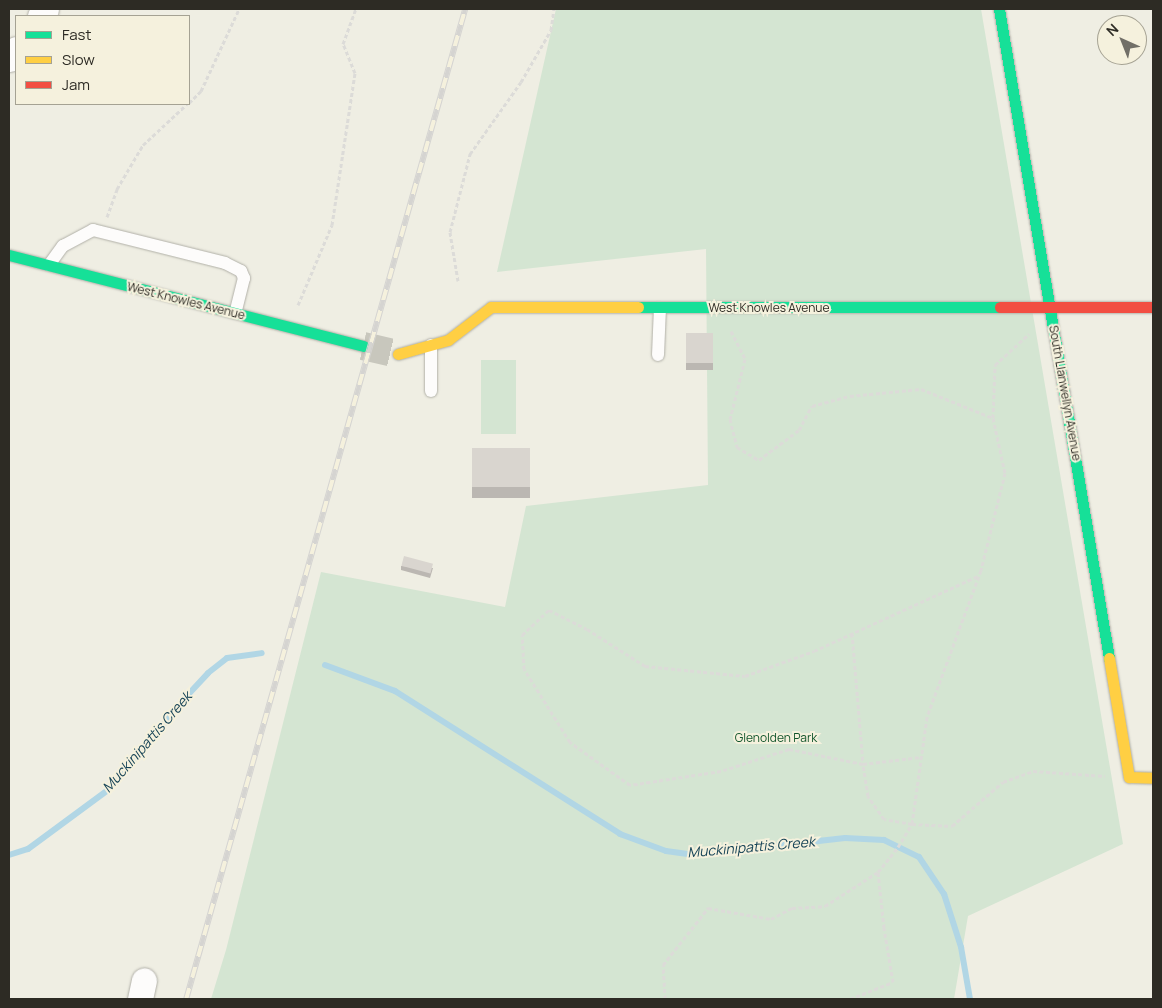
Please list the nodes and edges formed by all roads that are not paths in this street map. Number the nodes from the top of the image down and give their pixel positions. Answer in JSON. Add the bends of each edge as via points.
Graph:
{"nodes":[{"id":1,"x":1000,"y":9,"type":"edge"},
{"id":2,"x":9,"y":255,"type":"edge"},
{"id":3,"x":48,"y":266,"type":"junction"},
{"id":4,"x":1045,"y":306,"type":"junction"},
{"id":5,"x":1153,"y":306,"type":"edge"},
{"id":6,"x":660,"y":308,"type":"junction"},
{"id":7,"x":235,"y":313,"type":"junction"},
{"id":8,"x":431,"y":345,"type":"junction"},
{"id":9,"x":363,"y":346,"type":"tunnel mouth"},
{"id":10,"x":398,"y":354,"type":"tunnel mouth"},
{"id":11,"x":658,"y":355,"type":"dead end"},
{"id":12,"x":431,"y":391,"type":"dead end"},
{"id":13,"x":1153,"y":778,"type":"edge"}],
"edges":[{"from":1,"to":4,"type":"street","name":"South Llanwellyn Avenue"},
{"from":2,"to":3,"type":"street","name":"West Knowles Avenue"},
{"from":3,"to":7,"type":"street","name":"West Knowles Avenue"},
{"from":3,"to":7,"type":"lane","via":[[63,246],[77,237],[93,230],[102,232],[225,263],[240,272],[244,278]]},
{"from":4,"to":5,"type":"street","name":"West Knowles Avenue"},
{"from":4,"to":6,"type":"street","name":"West Knowles Avenue"},
{"from":4,"to":13,"type":"street","name":"South Llanwellyn Avenue","via":[[1129,777]]},
{"from":6,"to":8,"type":"street","name":"West Knowles Avenue","via":[[491,307],[448,340]]},
{"from":6,"to":11,"type":"lane"},
{"from":7,"to":9,"type":"street","name":"West Knowles Avenue"},
{"from":8,"to":10,"type":"street","name":"West Knowles Avenue"},
{"from":8,"to":12,"type":"lane"}]}
